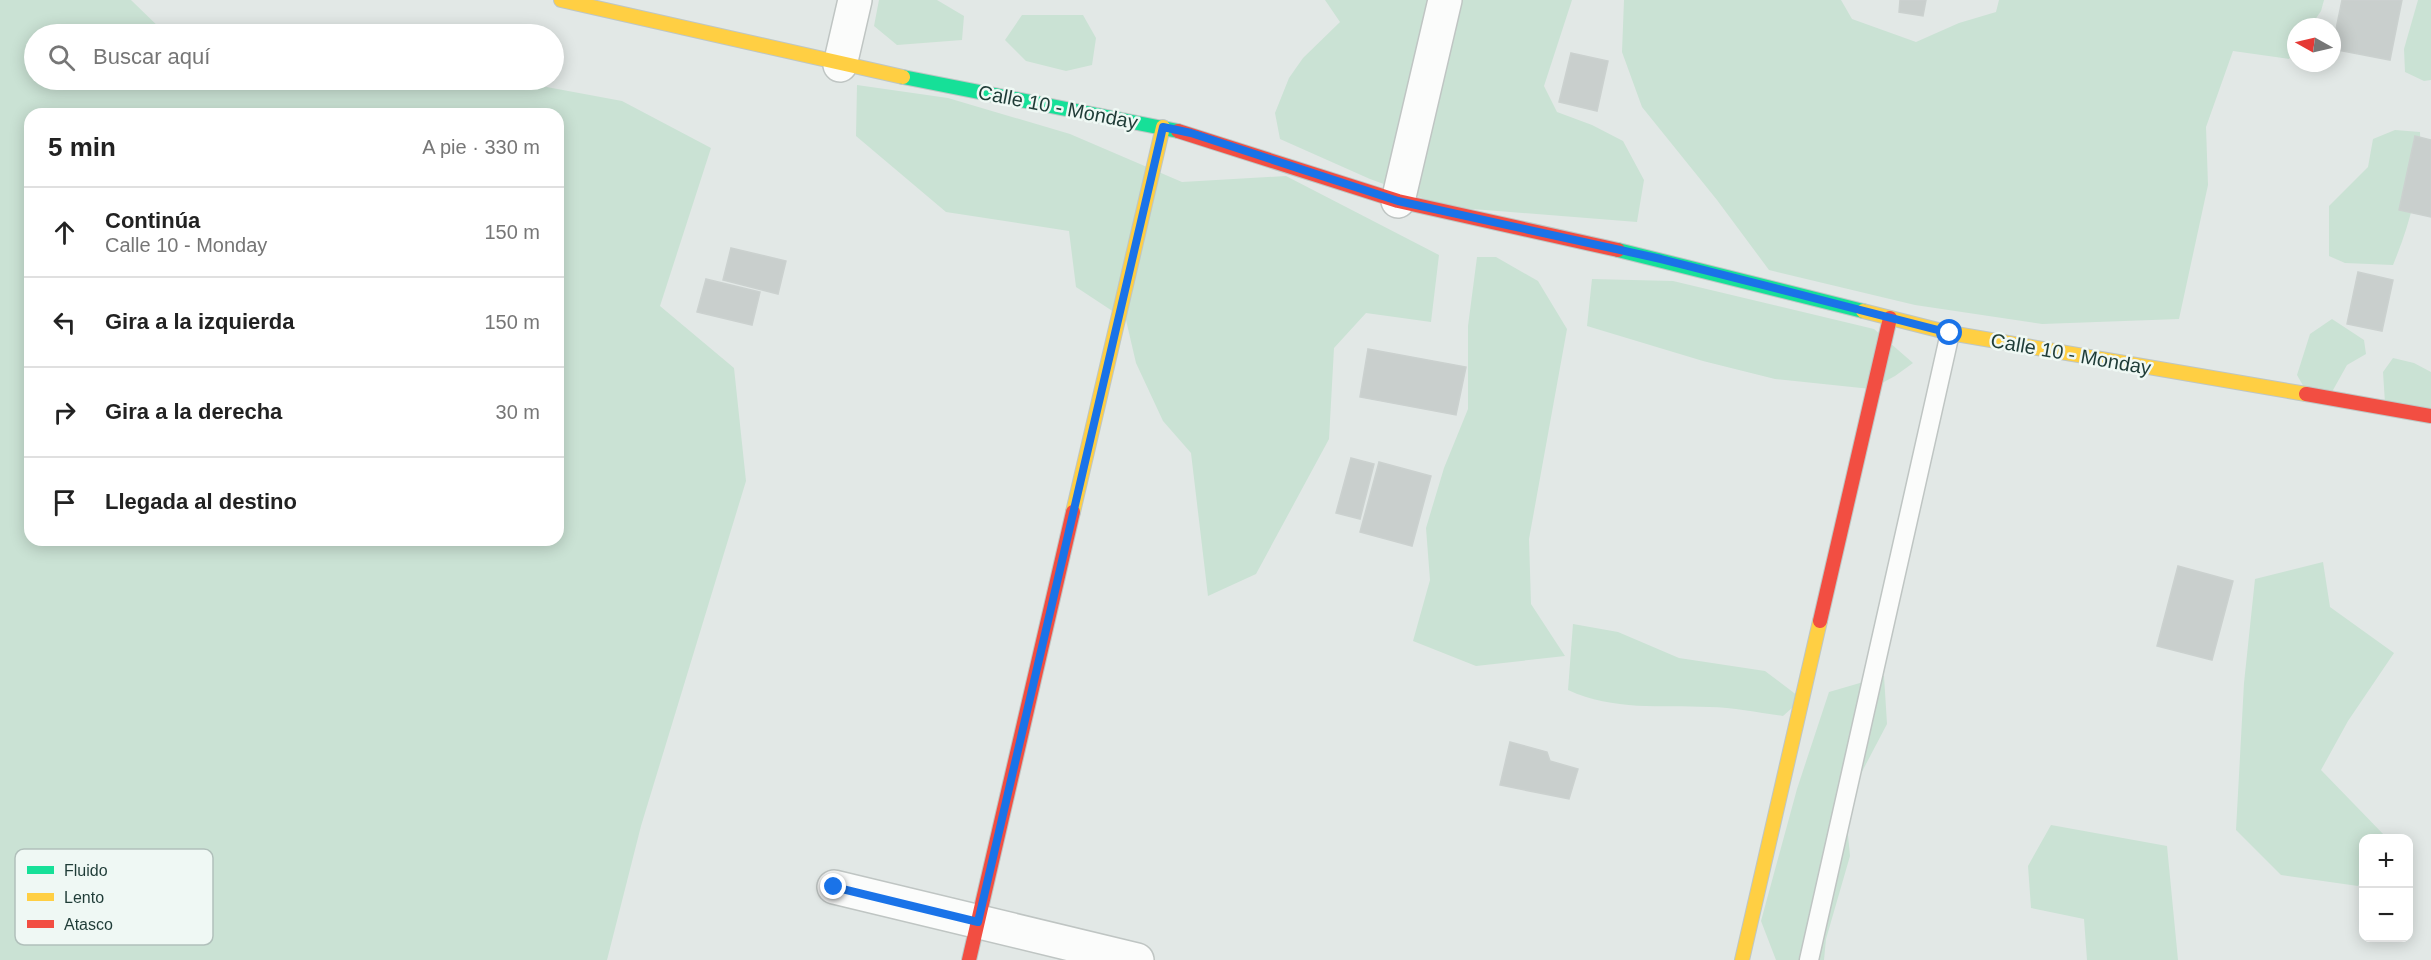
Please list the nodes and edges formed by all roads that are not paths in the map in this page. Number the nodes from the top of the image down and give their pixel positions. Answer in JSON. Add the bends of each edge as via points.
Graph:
{"nodes":[{"id":1,"x":561,"y":0,"type":"edge"},
{"id":2,"x":855,"y":0,"type":"edge"},
{"id":3,"x":1445,"y":0,"type":"edge"},
{"id":4,"x":840,"y":65,"type":"junction"},
{"id":5,"x":1163,"y":127,"type":"junction"},
{"id":6,"x":1398,"y":201,"type":"junction"},
{"id":7,"x":1890,"y":318,"type":"junction"},
{"id":8,"x":1950,"y":333,"type":"junction"},
{"id":9,"x":2431,"y":416,"type":"edge"},
{"id":10,"x":834,"y":887,"type":"dead end"},
{"id":11,"x":978,"y":922,"type":"junction"},
{"id":12,"x":969,"y":960,"type":"edge"},
{"id":13,"x":1137,"y":960,"type":"edge"},
{"id":14,"x":1742,"y":960,"type":"edge"},
{"id":15,"x":1809,"y":960,"type":"edge"}],
"edges":[{"from":1,"to":4,"type":"street","name":"Calle 10 - Monday"},
{"from":2,"to":4,"type":"street"},
{"from":3,"to":6,"type":"street"},
{"from":4,"to":5,"type":"street","name":"Calle 10 - Monday"},
{"from":5,"to":6,"type":"street","name":"Calle 10 - Monday"},
{"from":5,"to":11,"type":"street"},
{"from":6,"to":7,"type":"street","name":"Calle 10 - Monday","via":[[1661,259]]},
{"from":7,"to":8,"type":"street","name":"Calle 10 - Monday"},
{"from":7,"to":14,"type":"street"},
{"from":8,"to":9,"type":"street","name":"Calle 10 - Monday"},
{"from":8,"to":15,"type":"lane"},
{"from":10,"to":11,"type":"street"},
{"from":11,"to":12,"type":"street"},
{"from":11,"to":13,"type":"street"}]}
